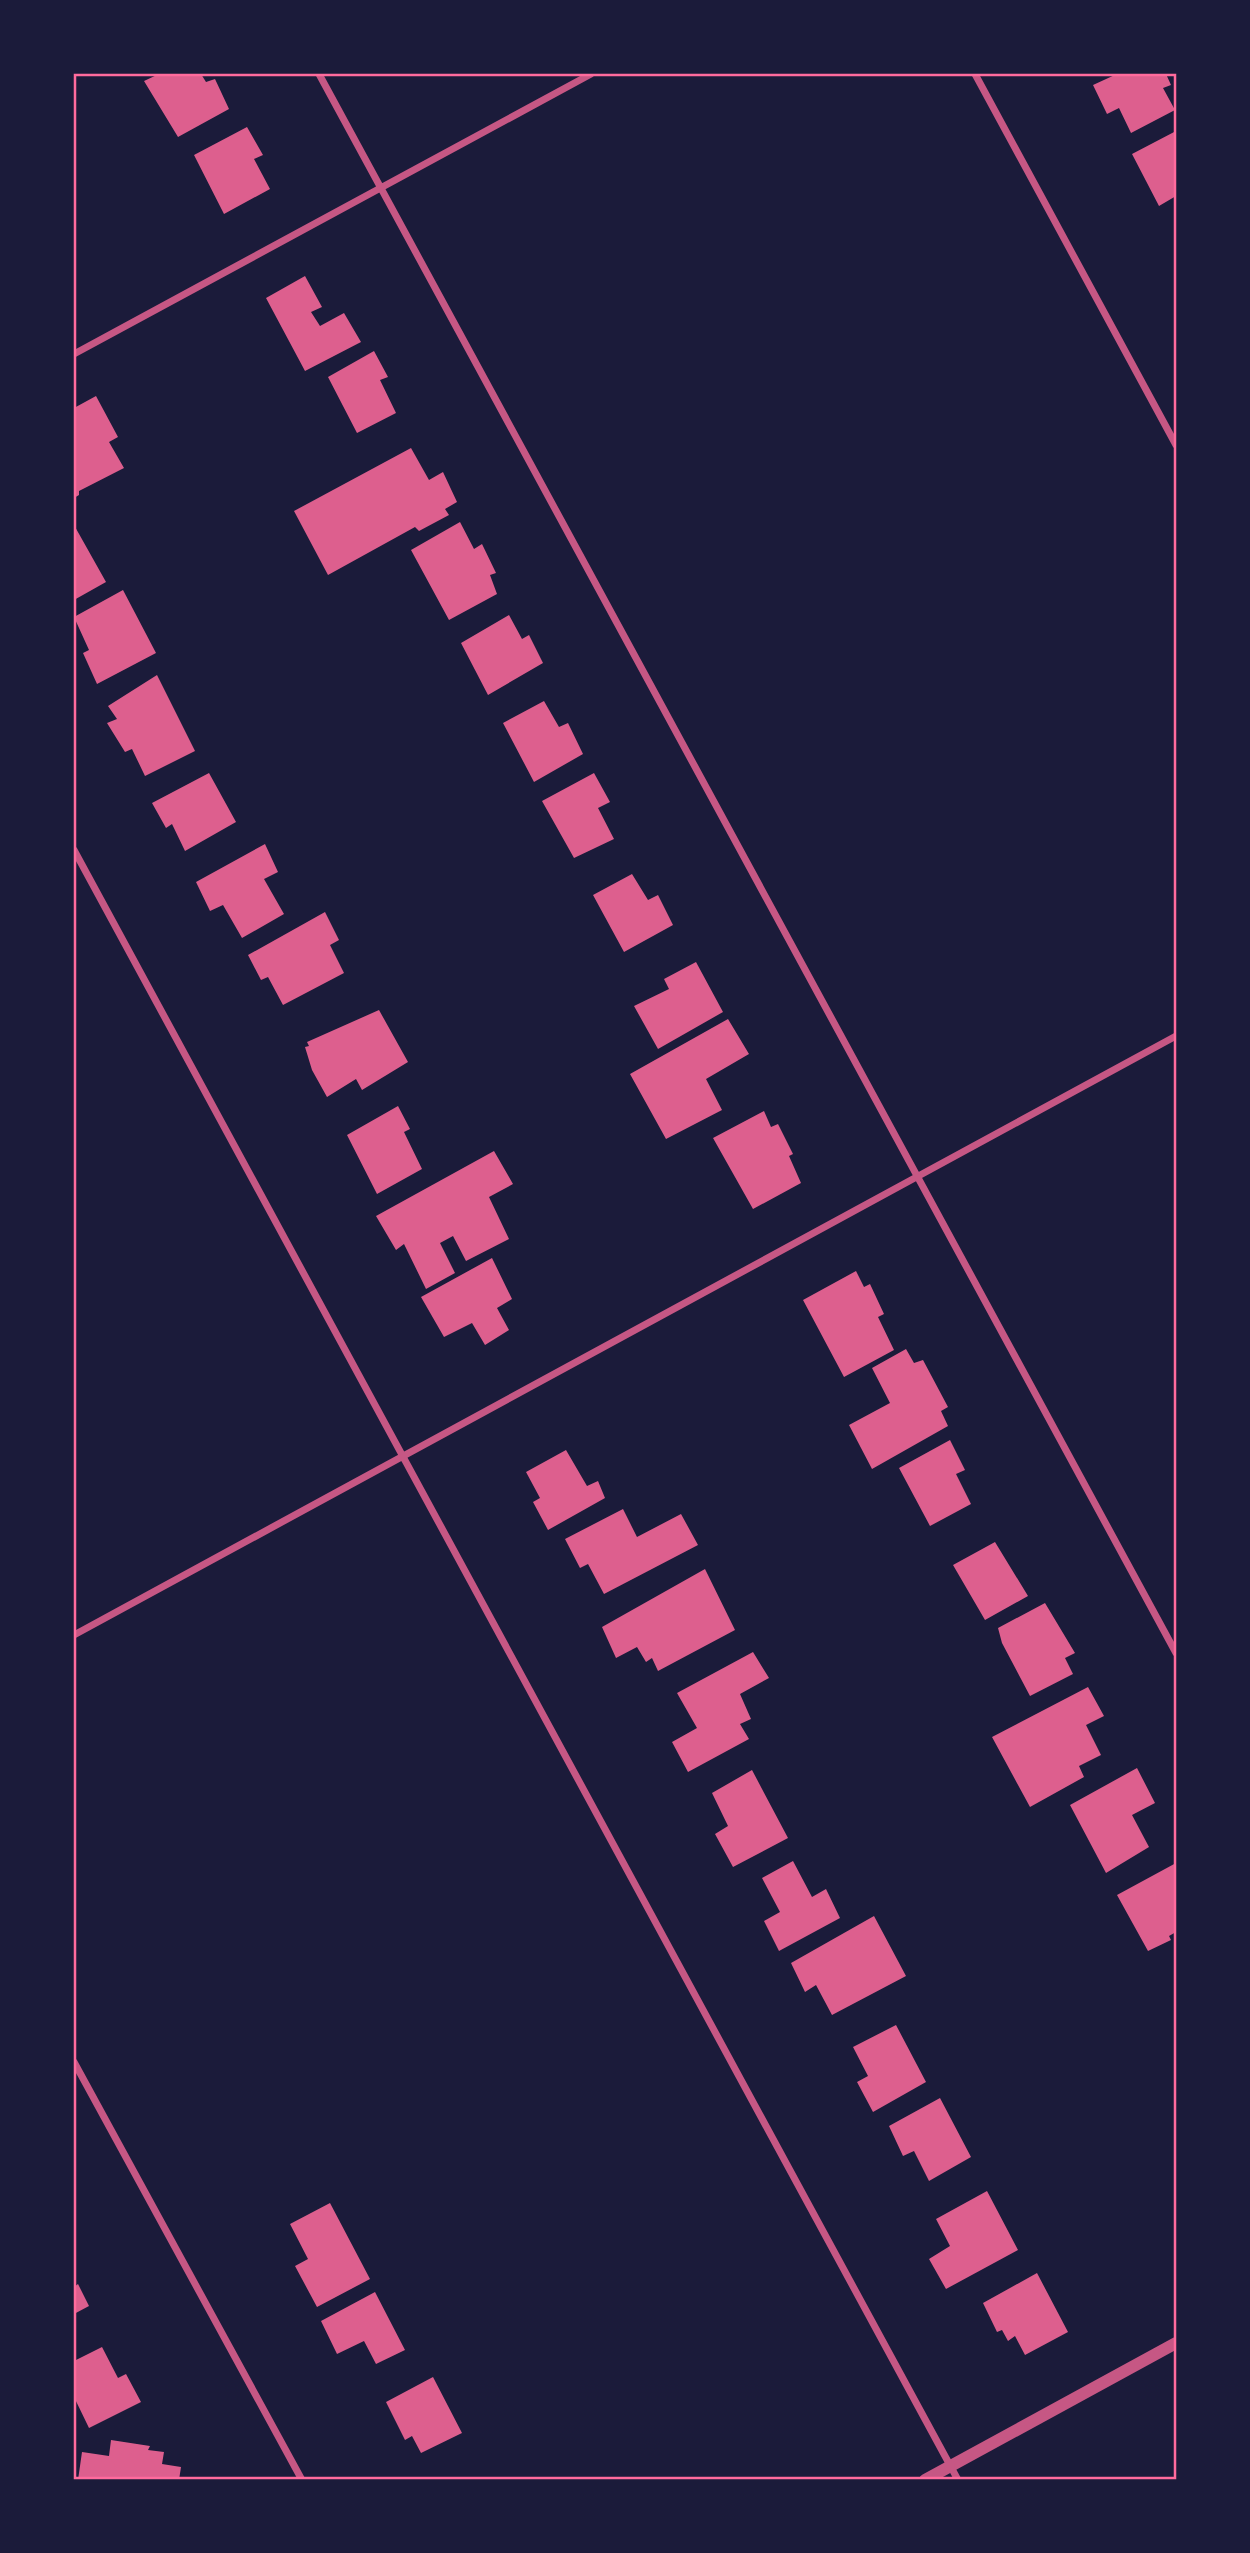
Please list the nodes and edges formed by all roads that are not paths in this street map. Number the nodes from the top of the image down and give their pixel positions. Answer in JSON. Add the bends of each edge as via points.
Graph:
{"nodes":[{"id":1,"x":319,"y":74,"type":"edge"},
{"id":2,"x":590,"y":74,"type":"edge"},
{"id":3,"x":975,"y":74,"type":"edge"},
{"id":4,"x":381,"y":187,"type":"junction"},
{"id":5,"x":74,"y":354,"type":"edge"},
{"id":6,"x":1177,"y":445,"type":"edge"},
{"id":7,"x":74,"y":850,"type":"edge"},
{"id":8,"x":1177,"y":1036,"type":"edge"},
{"id":9,"x":918,"y":1177,"type":"junction"},
{"id":10,"x":402,"y":1456,"type":"junction"},
{"id":11,"x":74,"y":1634,"type":"edge"},
{"id":12,"x":1177,"y":1653,"type":"edge"},
{"id":13,"x":74,"y":2062,"type":"edge"},
{"id":14,"x":1177,"y":2343,"type":"edge"},
{"id":15,"x":950,"y":2466,"type":"junction"},
{"id":16,"x":302,"y":2480,"type":"edge"},
{"id":17,"x":925,"y":2480,"type":"edge"},
{"id":18,"x":958,"y":2480,"type":"edge"}],
"edges":[{"from":1,"to":4,"type":"street"},
{"from":2,"to":4,"type":"street"},
{"from":3,"to":6,"type":"street"},
{"from":4,"to":5,"type":"street"},
{"from":4,"to":9,"type":"street"},
{"from":7,"to":10,"type":"street"},
{"from":8,"to":9,"type":"street"},
{"from":9,"to":10,"type":"street"},
{"from":9,"to":12,"type":"street"},
{"from":10,"to":11,"type":"street"},
{"from":10,"to":15,"type":"street"},
{"from":13,"to":16,"type":"street"},
{"from":14,"to":15,"type":"street"},
{"from":15,"to":17,"type":"street"},
{"from":15,"to":18,"type":"street"}]}
